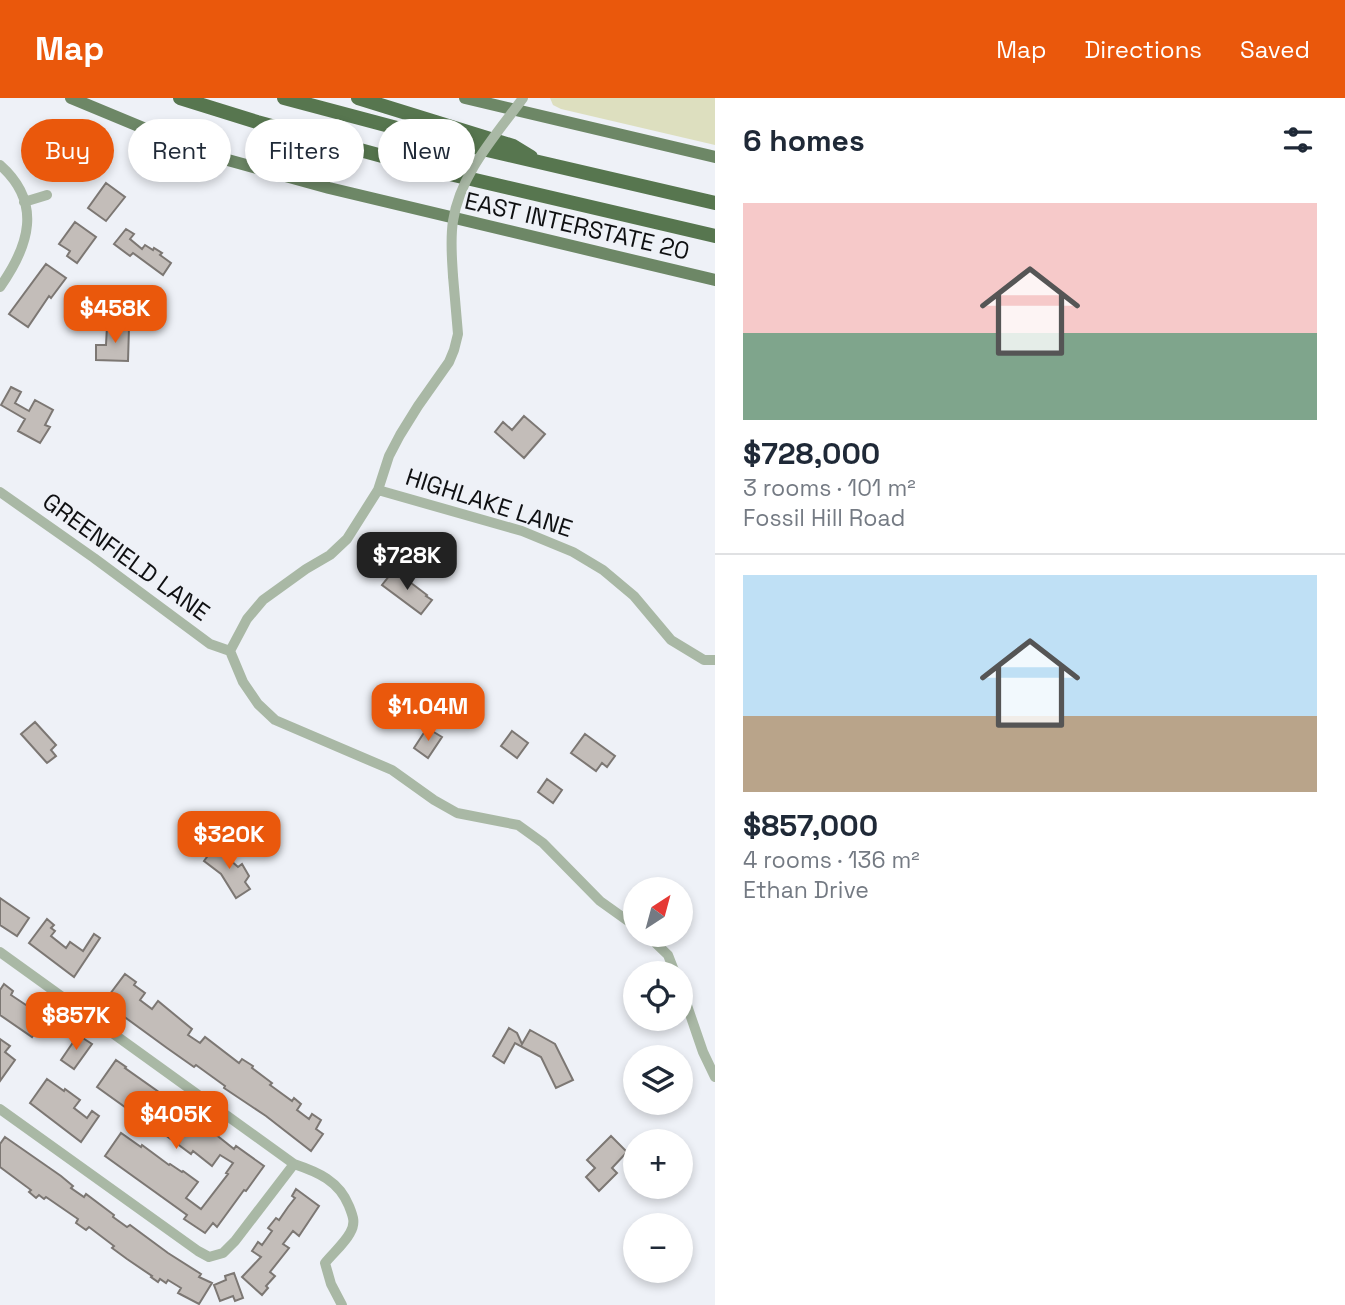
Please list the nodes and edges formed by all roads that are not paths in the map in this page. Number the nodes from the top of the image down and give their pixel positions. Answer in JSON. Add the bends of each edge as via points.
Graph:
{"nodes":[{"id":1,"x":71,"y":98,"type":"edge"},
{"id":2,"x":180,"y":98,"type":"edge"},
{"id":3,"x":284,"y":98,"type":"edge"},
{"id":4,"x":358,"y":98,"type":"edge"},
{"id":5,"x":465,"y":98,"type":"edge"},
{"id":6,"x":523,"y":98,"type":"edge"},
{"id":7,"x":514,"y":110,"type":"junction"},
{"id":8,"x":715,"y":157,"type":"edge"},
{"id":9,"x":541,"y":164,"type":"junction"},
{"id":10,"x":0,"y":165,"type":"edge"},
{"id":11,"x":47,"y":195,"type":"dead end"},
{"id":12,"x":24,"y":202,"type":"junction"},
{"id":13,"x":715,"y":203,"type":"edge"},
{"id":14,"x":453,"y":218,"type":"junction"},
{"id":15,"x":715,"y":236,"type":"edge"},
{"id":16,"x":715,"y":280,"type":"edge"},
{"id":17,"x":0,"y":287,"type":"edge"},
{"id":18,"x":378,"y":490,"type":"junction"},
{"id":19,"x":0,"y":492,"type":"edge"},
{"id":20,"x":230,"y":651,"type":"junction"},
{"id":21,"x":715,"y":660,"type":"edge"},
{"id":22,"x":623,"y":917,"type":"edge"},
{"id":23,"x":659,"y":947,"type":"edge"},
{"id":24,"x":0,"y":952,"type":"edge"},
{"id":25,"x":670,"y":961,"type":"edge"},
{"id":26,"x":693,"y":1023,"type":"edge"},
{"id":27,"x":715,"y":1077,"type":"edge"},
{"id":28,"x":0,"y":1110,"type":"edge"},
{"id":29,"x":294,"y":1164,"type":"junction"},
{"id":30,"x":341,"y":1304,"type":"edge"}],
"edges":[{"from":1,"to":14,"type":"main road","name":"EAST INTERSTATE 20","via":[[206,155]]},
{"from":2,"to":15,"type":"highway","via":[[441,172]]},
{"from":3,"to":9,"type":"highway"},
{"from":4,"to":9,"type":"highway","via":[[513,146]]},
{"from":5,"to":7,"type":"main road"},
{"from":6,"to":7,"type":"street","bridge":true},
{"from":7,"to":8,"type":"main road"},
{"from":7,"to":14,"type":"street","bridge":true,"via":[[473,168]]},
{"from":9,"to":13,"type":"highway"},
{"from":10,"to":12,"type":"street","via":[[17,184]]},
{"from":11,"to":12,"type":"street"},
{"from":12,"to":17,"type":"street","via":[[28,223],[23,248]]},
{"from":14,"to":16,"type":"main road","name":"EAST INTERSTATE 20"},
{"from":14,"to":18,"type":"street","bridge":true,"via":[[458,334],[454,350],[400,435]]},
{"from":18,"to":20,"type":"street","via":[[347,539],[263,600]]},
{"from":18,"to":21,"type":"street","name":"HIGHLAKE LANE","via":[[522,531],[573,552],[634,597],[671,640],[704,660]]},
{"from":19,"to":20,"type":"street","name":"GREENFIELD LANE","via":[[210,644]]},
{"from":20,"to":22,"type":"street","via":[[243,682],[275,720],[392,770],[457,813],[519,825]]},
{"from":23,"to":25,"type":"street"},
{"from":24,"to":29,"type":"street"},
{"from":26,"to":27,"type":"street"},
{"from":28,"to":29,"type":"street","via":[[209,1257],[223,1253],[235,1241]]},
{"from":29,"to":30,"type":"street","via":[[334,1183],[354,1218],[352,1230],[325,1263]]}]}
